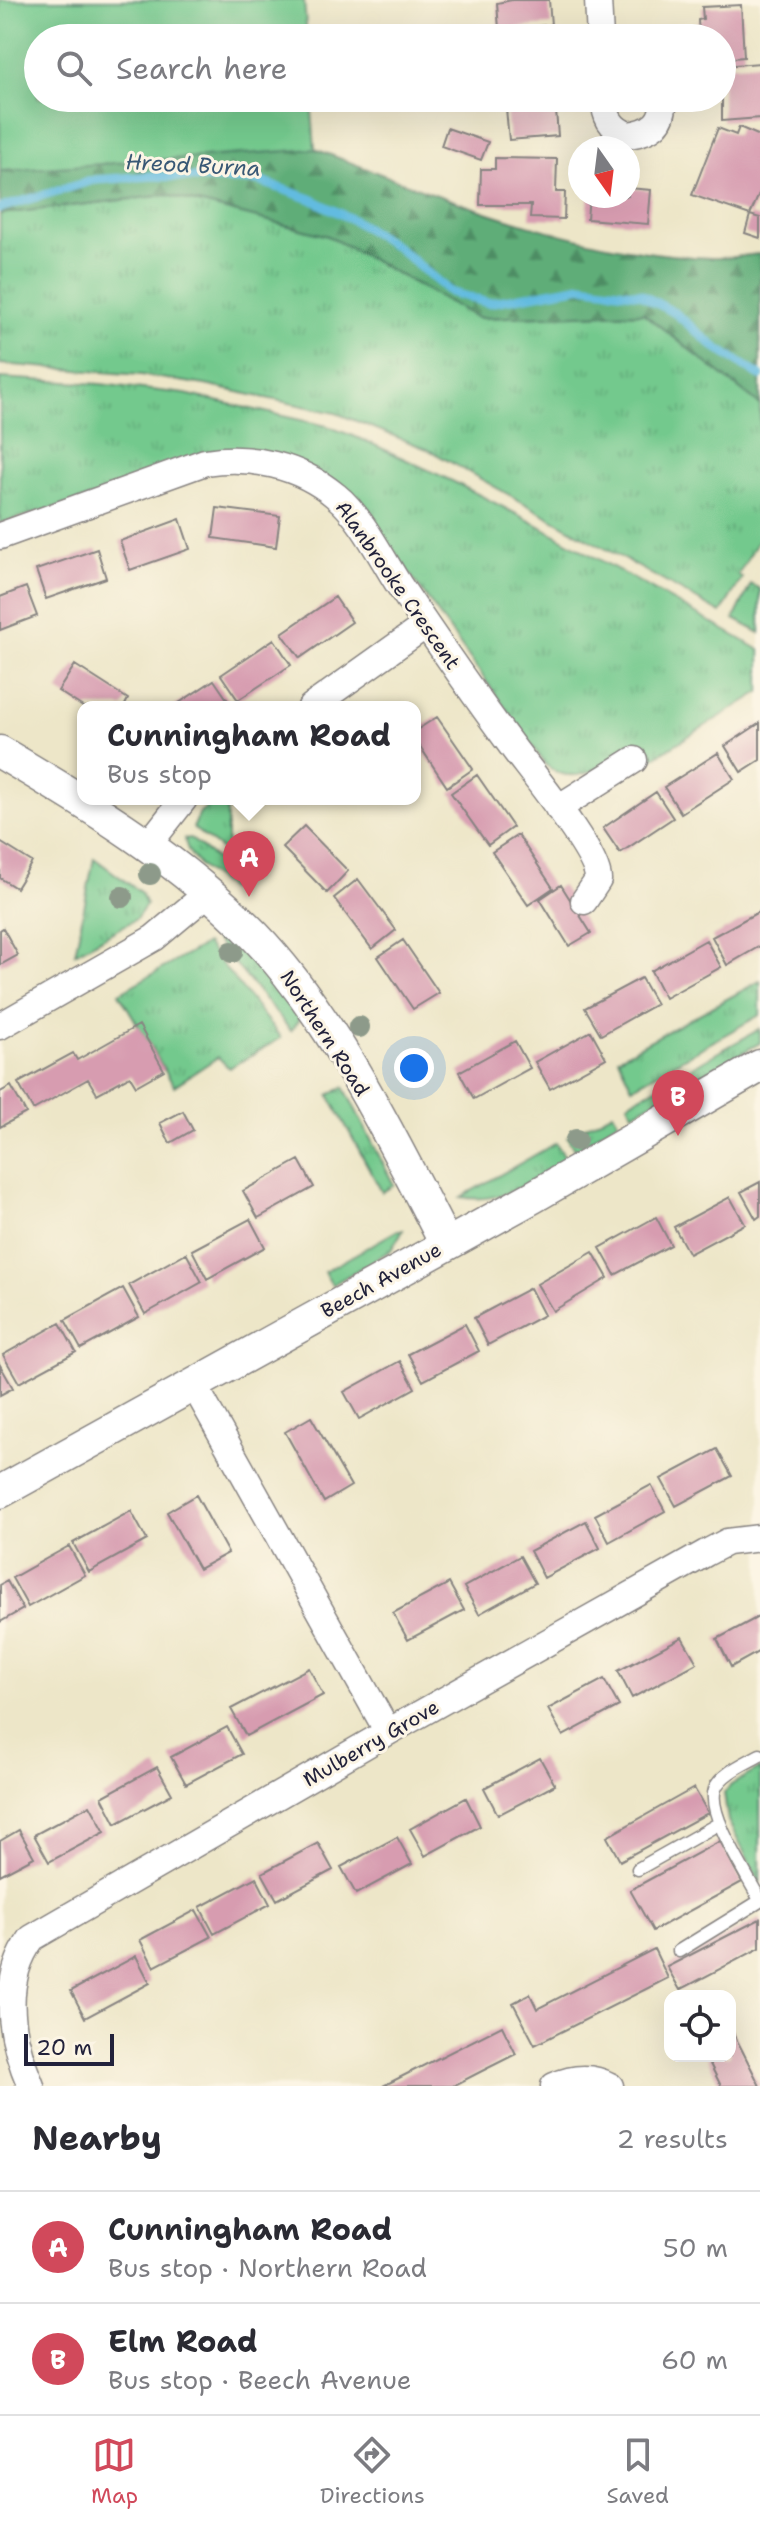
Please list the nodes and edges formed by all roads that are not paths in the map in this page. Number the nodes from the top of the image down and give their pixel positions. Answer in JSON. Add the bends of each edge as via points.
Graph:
{"nodes":[{"id":1,"x":598,"y":0,"type":"edge"},
{"id":2,"x":599,"y":24,"type":"edge"},
{"id":3,"x":606,"y":112,"type":"edge"},
{"id":4,"x":663,"y":112,"type":"edge"},
{"id":5,"x":0,"y":536,"type":"edge"},
{"id":6,"x":426,"y":625,"type":"junction"},
{"id":7,"x":319,"y":701,"type":"edge"},
{"id":8,"x":0,"y":752,"type":"edge"},
{"id":9,"x":634,"y":760,"type":"dead end"},
{"id":10,"x":77,"y":800,"type":"edge"},
{"id":11,"x":84,"y":805,"type":"edge"},
{"id":12,"x":179,"y":805,"type":"edge"},
{"id":13,"x":558,"y":808,"type":"junction"},
{"id":14,"x":148,"y":845,"type":"junction"},
{"id":15,"x":208,"y":893,"type":"junction"},
{"id":16,"x":584,"y":901,"type":"dead end"},
{"id":17,"x":0,"y":1026,"type":"edge"},
{"id":18,"x":760,"y":1066,"type":"edge"},
{"id":19,"x":446,"y":1244,"type":"junction"},
{"id":20,"x":194,"y":1385,"type":"junction"},
{"id":21,"x":0,"y":1492,"type":"edge"},
{"id":22,"x":760,"y":1538,"type":"edge"},
{"id":23,"x":388,"y":1732,"type":"junction"},
{"id":24,"x":760,"y":1755,"type":"edge"},
{"id":25,"x":720,"y":1823,"type":"junction"},
{"id":26,"x":638,"y":1869,"type":"dead end"},
{"id":27,"x":760,"y":1900,"type":"edge"},
{"id":28,"x":679,"y":1951,"type":"dead end"},
{"id":29,"x":6,"y":1968,"type":"edge"},
{"id":30,"x":31,"y":2086,"type":"edge"},
{"id":31,"x":554,"y":2086,"type":"edge"},
{"id":32,"x":610,"y":2086,"type":"edge"}],
"edges":[{"from":1,"to":2,"type":"street"},
{"from":3,"to":4,"type":"street","via":[[612,125],[628,135],[652,129]]},
{"from":5,"to":6,"type":"street","name":"Alanbrooke Crescent","via":[[205,462],[244,460],[285,467],[346,504]]},
{"from":6,"to":7,"type":"street"},
{"from":6,"to":13,"type":"street","name":"Alanbrooke Crescent"},
{"from":8,"to":10,"type":"street","name":"Northern Road"},
{"from":9,"to":13,"type":"street"},
{"from":11,"to":14,"type":"street","name":"Northern Road"},
{"from":12,"to":14,"type":"street"},
{"from":13,"to":16,"type":"street","name":"Alanbrooke Crescent","via":[[596,865],[598,880]]},
{"from":14,"to":15,"type":"street","name":"Northern Road"},
{"from":15,"to":17,"type":"street","via":[[154,938]]},
{"from":15,"to":19,"type":"street","name":"Northern Road","via":[[254,935],[308,1001]]},
{"from":18,"to":19,"type":"street","name":"Beech Avenue"},
{"from":19,"to":20,"type":"street","name":"Beech Avenue"},
{"from":20,"to":21,"type":"street","name":"Beech Avenue"},
{"from":20,"to":23,"type":"street"},
{"from":22,"to":23,"type":"street","name":"Mulberry Grove","via":[[727,1542]]},
{"from":23,"to":29,"type":"street","name":"Mulberry Grove","via":[[32,1938]]},
{"from":24,"to":25,"type":"lane","via":[[718,1783],[714,1804]]},
{"from":25,"to":26,"type":"lane"},
{"from":25,"to":27,"type":"lane"},
{"from":27,"to":28,"type":"lane"},
{"from":29,"to":30,"type":"street","via":[[10,2029]]},
{"from":31,"to":32,"type":"street","via":[[580,2078]]}]}
